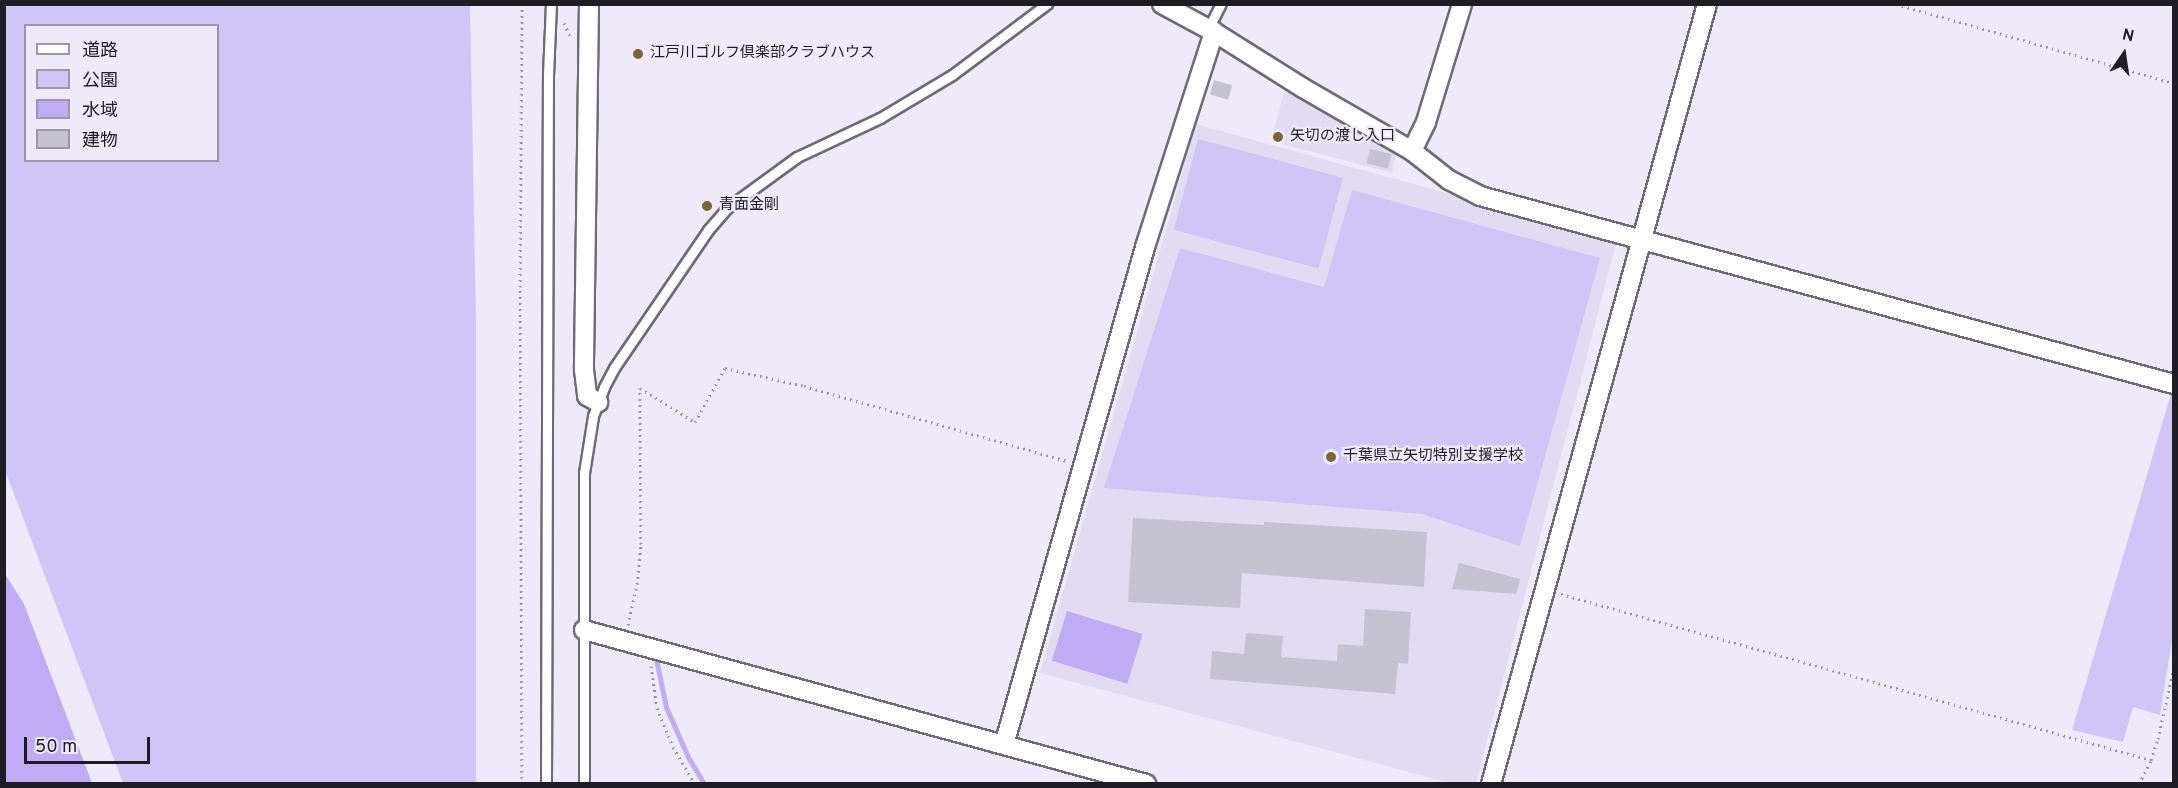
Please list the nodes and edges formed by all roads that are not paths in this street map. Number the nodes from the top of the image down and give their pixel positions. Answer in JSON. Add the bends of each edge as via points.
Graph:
{"nodes":[{"id":1,"x":551,"y":4,"type":"edge"},
{"id":2,"x":588,"y":4,"type":"edge"},
{"id":3,"x":1047,"y":4,"type":"edge"},
{"id":4,"x":1161,"y":4,"type":"edge"},
{"id":5,"x":1221,"y":4,"type":"edge"},
{"id":6,"x":1462,"y":4,"type":"edge"},
{"id":7,"x":1707,"y":4,"type":"edge"},
{"id":8,"x":1211,"y":31,"type":"junction"},
{"id":9,"x":1412,"y":151,"type":"junction"},
{"id":10,"x":1642,"y":238,"type":"junction"},
{"id":11,"x":2174,"y":384,"type":"edge"},
{"id":12,"x":598,"y":402,"type":"junction"},
{"id":13,"x":584,"y":630,"type":"junction"},
{"id":14,"x":1004,"y":744,"type":"junction"},
{"id":15,"x":546,"y":783,"type":"edge"},
{"id":16,"x":584,"y":783,"type":"edge"},
{"id":17,"x":1146,"y":783,"type":"edge"},
{"id":18,"x":1491,"y":783,"type":"edge"}],
"edges":[{"from":1,"to":15,"type":"lane"},
{"from":2,"to":12,"type":"street","via":[[584,370],[586,396]]},
{"from":3,"to":12,"type":"lane","via":[[952,75],[880,118],[797,157],[727,208],[614,368]]},
{"from":4,"to":8,"type":"street"},
{"from":5,"to":8,"type":"lane"},
{"from":6,"to":9,"type":"street","via":[[1426,122]]},
{"from":7,"to":10,"type":"street"},
{"from":8,"to":9,"type":"street"},
{"from":8,"to":14,"type":"street","via":[[1146,244]]},
{"from":9,"to":10,"type":"street","via":[[1449,180],[1480,196]]},
{"from":10,"to":11,"type":"street"},
{"from":10,"to":18,"type":"street"},
{"from":12,"to":13,"type":"lane","via":[[584,473]]},
{"from":13,"to":14,"type":"street"},
{"from":13,"to":16,"type":"lane"},
{"from":14,"to":17,"type":"street"}]}
